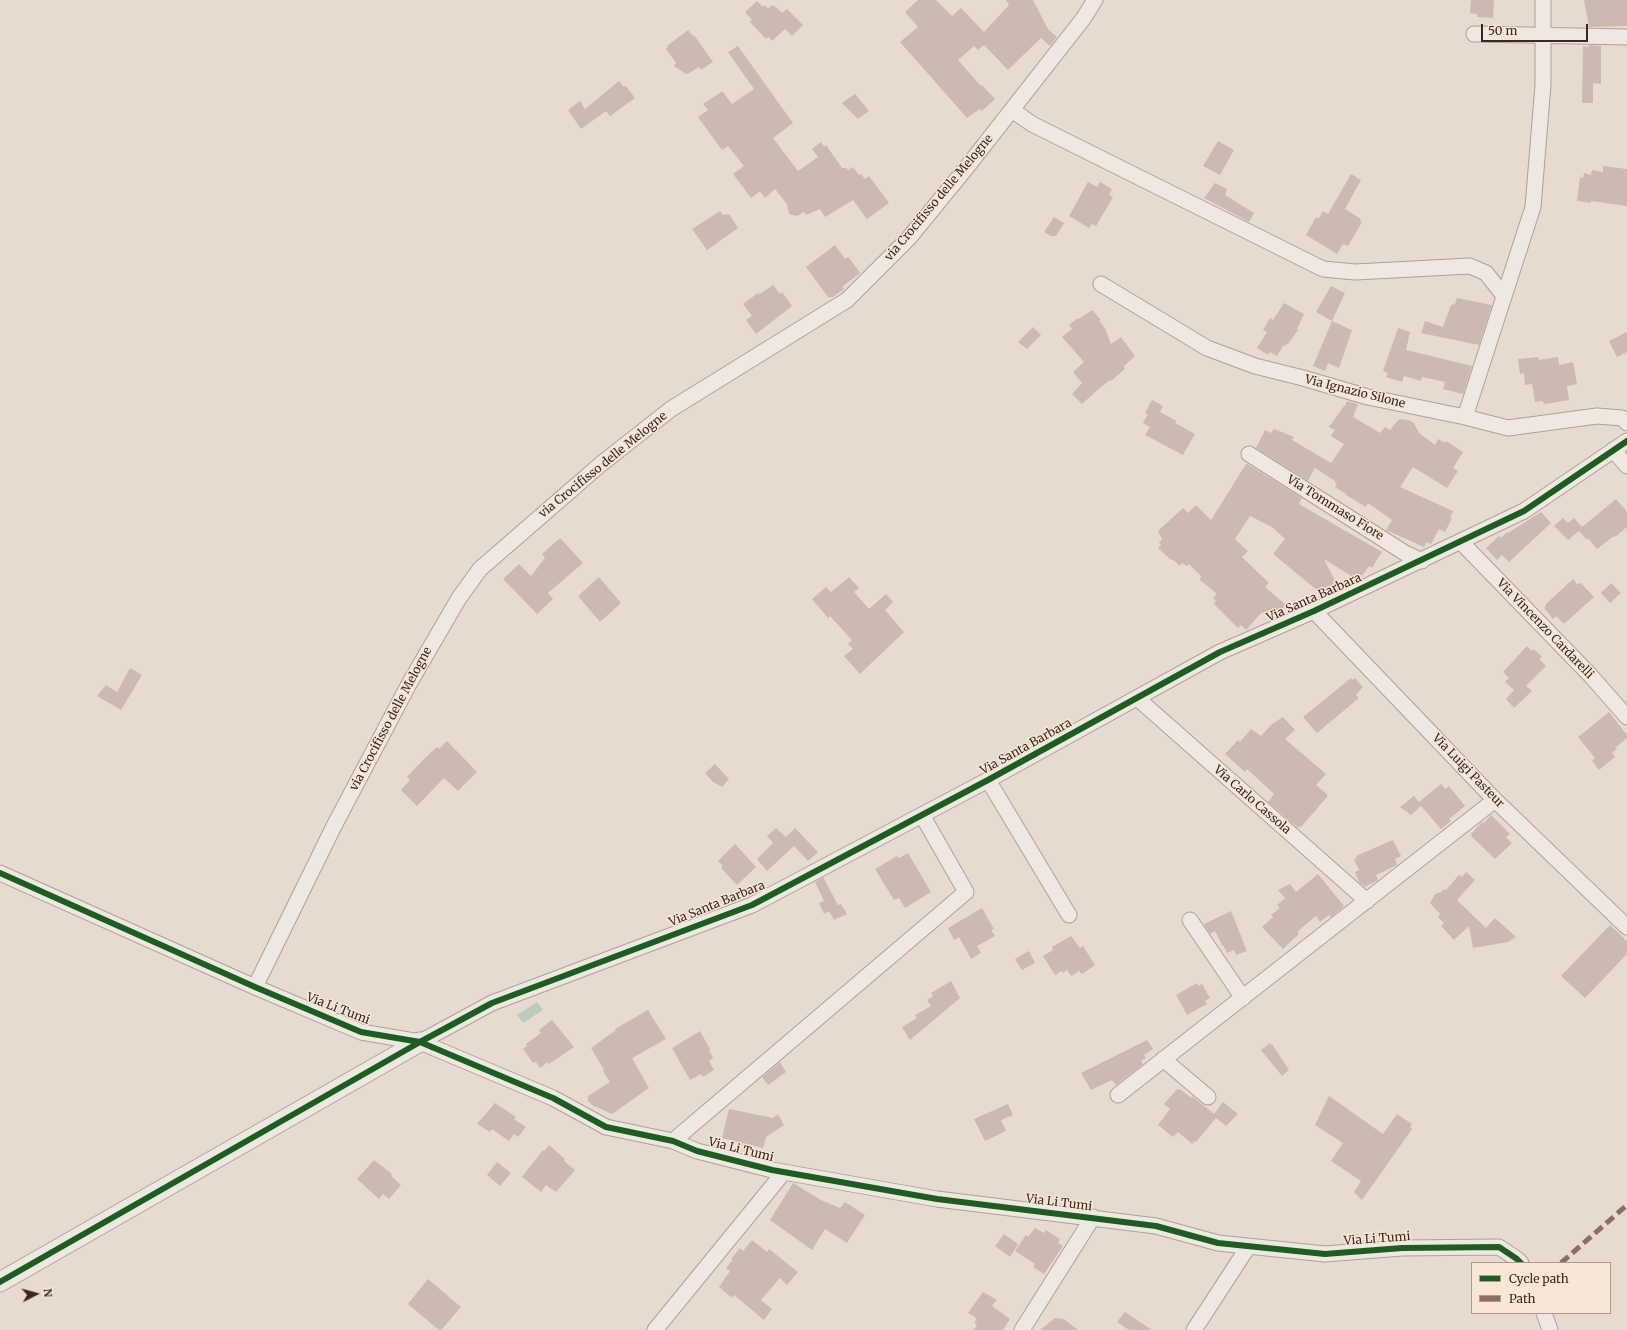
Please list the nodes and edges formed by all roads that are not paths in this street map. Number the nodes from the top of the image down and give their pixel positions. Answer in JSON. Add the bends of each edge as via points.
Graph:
{"nodes":[{"id":1,"x":1095,"y":0,"type":"edge"},
{"id":2,"x":1543,"y":0,"type":"edge"},
{"id":3,"x":1474,"y":34,"type":"dead end"},
{"id":4,"x":1543,"y":35,"type":"junction"},
{"id":5,"x":1627,"y":37,"type":"edge"},
{"id":6,"x":1012,"y":110,"type":"junction"},
{"id":7,"x":1101,"y":284,"type":"dead end"},
{"id":8,"x":1504,"y":296,"type":"junction"},
{"id":9,"x":1465,"y":416,"type":"junction"},
{"id":10,"x":1627,"y":423,"type":"edge"},
{"id":11,"x":1627,"y":440,"type":"edge"},
{"id":12,"x":1614,"y":450,"type":"junction"},
{"id":13,"x":1249,"y":454,"type":"dead end"},
{"id":14,"x":1627,"y":466,"type":"edge"},
{"id":15,"x":1461,"y":542,"type":"junction"},
{"id":16,"x":1422,"y":561,"type":"junction"},
{"id":17,"x":1314,"y":611,"type":"junction"},
{"id":18,"x":1137,"y":698,"type":"junction"},
{"id":19,"x":1627,"y":717,"type":"edge"},
{"id":20,"x":988,"y":780,"type":"junction"},
{"id":21,"x":1495,"y":800,"type":"junction"},
{"id":22,"x":922,"y":815,"type":"junction"},
{"id":23,"x":0,"y":873,"type":"edge"},
{"id":24,"x":1367,"y":901,"type":"junction"},
{"id":25,"x":1069,"y":914,"type":"dead end"},
{"id":26,"x":1190,"y":920,"type":"dead end"},
{"id":27,"x":1627,"y":927,"type":"edge"},
{"id":28,"x":255,"y":987,"type":"junction"},
{"id":29,"x":1242,"y":998,"type":"junction"},
{"id":30,"x":420,"y":1042,"type":"junction"},
{"id":31,"x":1164,"y":1059,"type":"junction"},
{"id":32,"x":1118,"y":1095,"type":"dead end"},
{"id":33,"x":1208,"y":1096,"type":"dead end"},
{"id":34,"x":673,"y":1140,"type":"junction"},
{"id":35,"x":784,"y":1172,"type":"junction"},
{"id":36,"x":1093,"y":1217,"type":"junction"},
{"id":37,"x":1248,"y":1247,"type":"junction"},
{"id":38,"x":1520,"y":1262,"type":"edge"},
{"id":39,"x":0,"y":1282,"type":"edge"},
{"id":40,"x":1544,"y":1314,"type":"edge"},
{"id":41,"x":655,"y":1330,"type":"edge"},
{"id":42,"x":1022,"y":1330,"type":"edge"},
{"id":43,"x":1194,"y":1330,"type":"edge"},
{"id":44,"x":1550,"y":1330,"type":"edge"}],
"edges":[{"from":1,"to":6,"type":"street","name":"via Crocifisso delle Melogne"},
{"from":2,"to":4,"type":"street"},
{"from":3,"to":4,"type":"street"},
{"from":4,"to":5,"type":"street"},
{"from":4,"to":8,"type":"street","via":[[1543,85],[1533,207]]},
{"from":6,"to":8,"type":"street","via":[[1032,124],[1323,269],[1355,272],[1470,266],[1486,273]]},
{"from":6,"to":28,"type":"street","name":"via Crocifisso delle Melogne","via":[[909,238],[847,300],[671,409],[601,464],[480,569],[458,598],[409,684],[334,826]]},
{"from":7,"to":9,"type":"street","name":"Via Ignazio Silone","via":[[1207,348],[1255,366],[1368,397]]},
{"from":8,"to":9,"type":"street"},
{"from":9,"to":10,"type":"street","name":"Via Ignazio Silone","via":[[1508,428],[1597,416],[1622,418]]},
{"from":11,"to":12,"type":"street","name":"Via Santa Barbara"},
{"from":12,"to":14,"type":"street"},
{"from":12,"to":15,"type":"street","name":"Via Santa Barbara","via":[[1524,511]]},
{"from":13,"to":16,"type":"street","name":"Via Tommaso Fiore","via":[[1405,553]]},
{"from":15,"to":16,"type":"street","name":"Via Santa Barbara"},
{"from":15,"to":19,"type":"street","name":"Via Vincenzo Cardarelli","via":[[1590,675]]},
{"from":16,"to":17,"type":"street","name":"Via Santa Barbara"},
{"from":17,"to":18,"type":"street","name":"Via Santa Barbara","via":[[1220,652]]},
{"from":17,"to":21,"type":"street","name":"Via Luigi Pasteur"},
{"from":18,"to":20,"type":"street","name":"Via Santa Barbara"},
{"from":18,"to":24,"type":"street","name":"Via Carlo Cassola"},
{"from":20,"to":22,"type":"street","name":"Via Santa Barbara"},
{"from":20,"to":25,"type":"street"},
{"from":21,"to":24,"type":"street"},
{"from":21,"to":27,"type":"street","name":"Via Luigi Pasteur"},
{"from":22,"to":30,"type":"street","name":"Via Santa Barbara","via":[[752,905],[492,1002]]},
{"from":22,"to":34,"type":"street","via":[[966,892]]},
{"from":23,"to":28,"type":"street","name":"Via Li Tumi"},
{"from":24,"to":29,"type":"street"},
{"from":26,"to":29,"type":"street"},
{"from":28,"to":30,"type":"street","name":"Via Li Tumi","via":[[361,1032]]},
{"from":29,"to":31,"type":"street"},
{"from":30,"to":34,"type":"street","name":"Via Li Tumi","via":[[553,1098],[606,1127]]},
{"from":30,"to":39,"type":"street"},
{"from":31,"to":32,"type":"street"},
{"from":31,"to":33,"type":"street"},
{"from":34,"to":35,"type":"street","name":"Via Li Tumi","via":[[697,1151]]},
{"from":35,"to":36,"type":"street","name":"Via Li Tumi","via":[[937,1199]]},
{"from":35,"to":41,"type":"street"},
{"from":36,"to":37,"type":"street","name":"Via Li Tumi","via":[[1156,1226],[1218,1243]]},
{"from":36,"to":42,"type":"street"},
{"from":37,"to":38,"type":"street","name":"Via Li Tumi","via":[[1325,1254],[1402,1248],[1499,1247]]},
{"from":37,"to":43,"type":"street"},
{"from":40,"to":44,"type":"street"}]}
